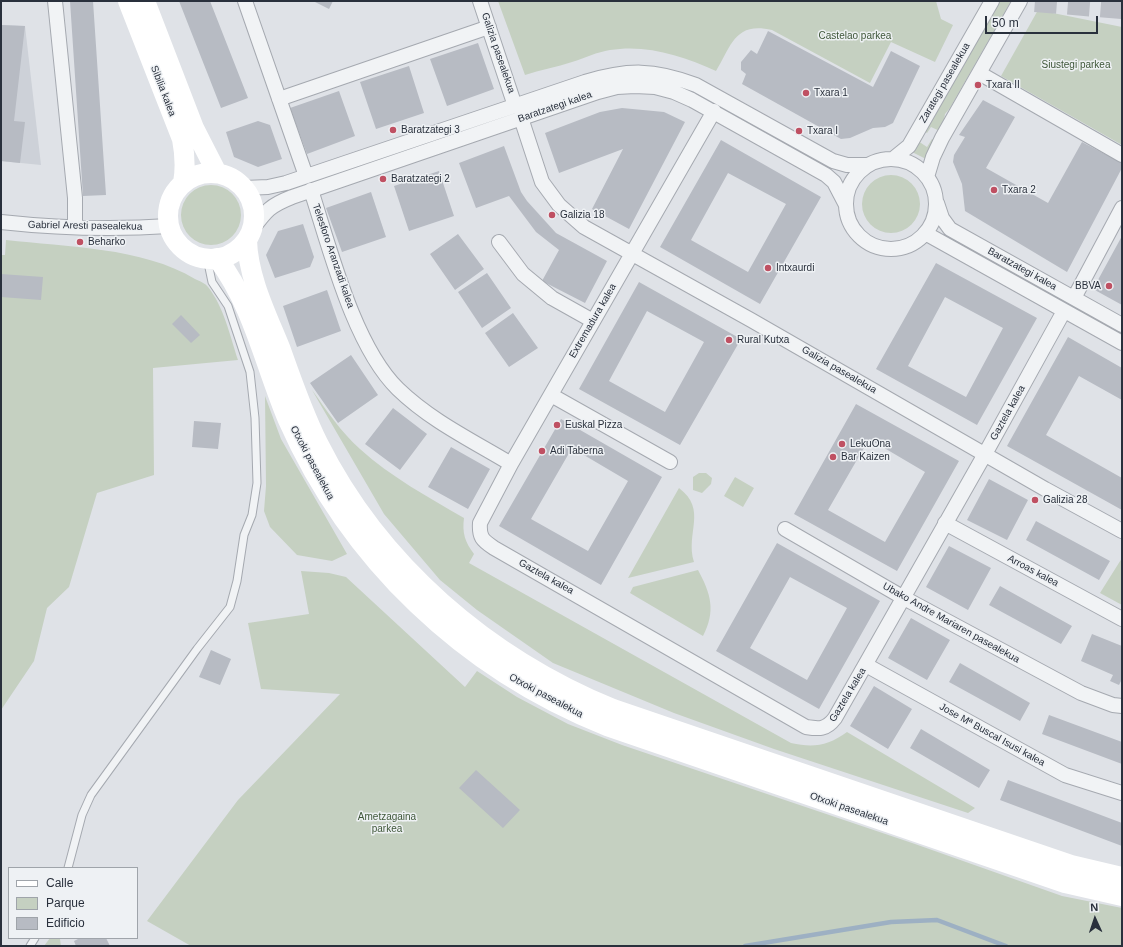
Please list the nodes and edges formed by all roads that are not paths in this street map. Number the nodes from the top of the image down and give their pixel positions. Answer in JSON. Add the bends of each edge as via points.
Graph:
{"nodes":[{"id":1,"x":55,"y":1,"type":"edge"},
{"id":2,"x":128,"y":1,"type":"edge"},
{"id":3,"x":145,"y":1,"type":"edge"},
{"id":4,"x":245,"y":1,"type":"edge"},
{"id":5,"x":480,"y":1,"type":"edge"},
{"id":6,"x":992,"y":1,"type":"edge"},
{"id":7,"x":1020,"y":1,"type":"edge"},
{"id":8,"x":489,"y":27,"type":"junction"},
{"id":9,"x":979,"y":74,"type":"junction"},
{"id":10,"x":601,"y":77,"type":"junction"},
{"id":11,"x":279,"y":98,"type":"junction"},
{"id":12,"x":515,"y":106,"type":"junction"},
{"id":13,"x":714,"y":111,"type":"junction"},
{"id":14,"x":522,"y":118,"type":"junction"},
{"id":15,"x":1122,"y":155,"type":"edge"},
{"id":16,"x":893,"y":159,"type":"junction"},
{"id":17,"x":868,"y":165,"type":"junction"},
{"id":18,"x":217,"y":173,"type":"junction"},
{"id":19,"x":306,"y":176,"type":"junction"},
{"id":20,"x":927,"y":177,"type":"junction"},
{"id":21,"x":183,"y":183,"type":"junction"},
{"id":22,"x":244,"y":188,"type":"junction"},
{"id":23,"x":311,"y":190,"type":"junction"},
{"id":24,"x":936,"y":201,"type":"junction"},
{"id":25,"x":846,"y":205,"type":"junction"},
{"id":26,"x":1122,"y":208,"type":"edge"},
{"id":27,"x":1,"y":222,"type":"edge"},
{"id":28,"x":169,"y":226,"type":"junction"},
{"id":29,"x":75,"y":227,"type":"junction"},
{"id":30,"x":925,"y":233,"type":"junction"},
{"id":31,"x":249,"y":236,"type":"junction"},
{"id":32,"x":499,"y":242,"type":"dead end"},
{"id":33,"x":632,"y":253,"type":"junction"},
{"id":34,"x":212,"y":258,"type":"junction"},
{"id":35,"x":1074,"y":298,"type":"junction"},
{"id":36,"x":1064,"y":311,"type":"junction"},
{"id":37,"x":593,"y":321,"type":"junction"},
{"id":38,"x":1122,"y":324,"type":"edge"},
{"id":39,"x":1122,"y":343,"type":"edge"},
{"id":40,"x":551,"y":394,"type":"junction"},
{"id":41,"x":985,"y":454,"type":"junction"},
{"id":42,"x":670,"y":462,"type":"dead end"},
{"id":43,"x":511,"y":464,"type":"junction"},
{"id":44,"x":945,"y":523,"type":"junction"},
{"id":45,"x":785,"y":529,"type":"dead end"},
{"id":46,"x":1122,"y":531,"type":"edge"},
{"id":47,"x":480,"y":533,"type":"joint"},
{"id":48,"x":904,"y":598,"type":"junction"},
{"id":49,"x":1122,"y":619,"type":"edge"},
{"id":50,"x":866,"y":665,"type":"junction"},
{"id":51,"x":1122,"y":706,"type":"edge"},
{"id":52,"x":1122,"y":793,"type":"edge"},
{"id":53,"x":68,"y":867,"type":"edge"},
{"id":54,"x":1122,"y":877,"type":"edge"},
{"id":55,"x":1122,"y":896,"type":"edge"}],
"edges":[{"from":1,"to":29,"type":"street"},
{"from":2,"to":21,"type":"main road","name":"Sibilia kalea","via":[[182,139],[185,161]]},
{"from":3,"to":18,"type":"main road","name":"Sibilia kalea","via":[[194,128]]},
{"from":4,"to":11,"type":"street"},
{"from":5,"to":8,"type":"street","name":"Galizia pasealekua"},
{"from":6,"to":16,"type":"street","name":"Zarategi pasealekua","via":[[909,146]]},
{"from":7,"to":9,"type":"street"},
{"from":8,"to":11,"type":"street"},
{"from":8,"to":12,"type":"street","name":"Galizia pasealekua"},
{"from":9,"to":15,"type":"street"},
{"from":9,"to":20,"type":"street","via":[[942,138]]},
{"from":10,"to":12,"type":"street","name":"Baratzategi kalea"},
{"from":10,"to":14,"type":"street","via":[[594,85],[528,108]]},
{"from":10,"to":17,"type":"street","name":"Baratzategi kalea","via":[[638,72],[677,78],[833,161],[847,165]]},
{"from":11,"to":19,"type":"street"},
{"from":12,"to":19,"type":"street","name":"Baratzategi kalea"},
{"from":13,"to":14,"type":"street","name":"Baratzategi kalea","via":[[674,92],[655,87],[635,86],[598,92]]},
{"from":13,"to":25,"type":"street","name":"Baratzategi kalea","via":[[826,175],[834,182]]},
{"from":13,"to":33,"type":"street","name":"Extremadura kalea"},
{"from":14,"to":23,"type":"street","name":"Baratzategi kalea"},
{"from":14,"to":33,"type":"street","name":"Galizia pasealekua","via":[[542,182],[559,205],[584,227]]},
{"from":16,"to":17,"type":"street"},
{"from":16,"to":20,"type":"street","via":[[914,165]]},
{"from":17,"to":25,"type":"street","via":[[850,184]]},
{"from":18,"to":21,"type":"main road","via":[[192,176]]},
{"from":18,"to":22,"type":"main road","via":[[231,177]]},
{"from":19,"to":22,"type":"street","name":"Baratzategi kalea","via":[[268,187]]},
{"from":20,"to":24,"type":"street","via":[[934,189]]},
{"from":21,"to":28,"type":"main road","via":[[176,190],[169,205]]},
{"from":22,"to":31,"type":"main road","via":[[253,206],[254,217]]},
{"from":23,"to":31,"type":"street","name":"Baratzategi kalea","via":[[275,204],[266,211]]},
{"from":23,"to":43,"type":"street","name":"Telesforo Aranzadi kalea","via":[[342,286],[371,350],[389,379],[430,416]]},
{"from":24,"to":30,"type":"street","via":[[935,215]]},
{"from":24,"to":35,"type":"street","name":"Baratzategi kalea","via":[[942,218],[950,229]]},
{"from":25,"to":30,"type":"street","via":[[848,218],[854,229],[866,241],[877,247],[903,247],[916,242]]},
{"from":26,"to":35,"type":"street"},
{"from":27,"to":29,"type":"street","name":"Gabriel Aresti pasealekua"},
{"from":28,"to":29,"type":"street","name":"Gabriel Aresti pasealekua"},
{"from":28,"to":34,"type":"main road","via":[[184,250],[198,257]]},
{"from":30,"to":36,"type":"street","name":"Baratzategi kalea"},
{"from":31,"to":34,"type":"main road","via":[[228,255]]},
{"from":31,"to":54,"type":"main road","name":"Otxoki pasealekua","via":[[249,267],[303,409],[326,457],[350,497],[391,551],[419,582],[466,625],[545,678],[613,709],[1071,865]]},
{"from":32,"to":37,"type":"street","via":[[523,274],[552,298]]},
{"from":33,"to":37,"type":"street","name":"Extremadura kalea"},
{"from":33,"to":41,"type":"street","name":"Galizia pasealekua"},
{"from":34,"to":53,"type":"lane","via":[[212,282],[228,306],[250,372],[255,418],[256,475],[252,515],[244,535],[237,581],[230,607],[90,795]]},
{"from":34,"to":55,"type":"main road","name":"Otxoki pasealekua","via":[[231,277],[288,418],[303,451],[335,506],[376,562],[406,594],[456,639],[495,668],[536,693],[606,726],[1065,883]]},
{"from":35,"to":38,"type":"street","name":"Baratzategi kalea"},
{"from":36,"to":39,"type":"street","name":"Baratzategi kalea"},
{"from":36,"to":41,"type":"street","name":"Gaztela kalea"},
{"from":37,"to":40,"type":"street","name":"Extremadura kalea"},
{"from":40,"to":42,"type":"street"},
{"from":40,"to":43,"type":"street","name":"Extremadura kalea"},
{"from":41,"to":44,"type":"street","name":"Gaztela kalea"},
{"from":41,"to":46,"type":"street","name":"Galizia pasealekua"},
{"from":43,"to":47,"type":"street","name":"Extremadura kalea","via":[[480,523]]},
{"from":44,"to":48,"type":"street","name":"Gaztela kalea"},
{"from":44,"to":49,"type":"street","name":"Arroas kalea"},
{"from":45,"to":48,"type":"street","name":"Ubako Andre Mariaren pasealekua"},
{"from":47,"to":50,"type":"street","name":"Gaztela kalea","via":[[484,541],[494,548],[806,726],[818,729],[829,726]]},
{"from":48,"to":50,"type":"street","name":"Gaztela kalea"},
{"from":48,"to":51,"type":"street","name":"Ubako Andre Mariaren pasealekua","via":[[1082,693]]},
{"from":50,"to":52,"type":"street","name":"Jose Mª Buscal Isusi kalea","via":[[1065,775]]}]}
